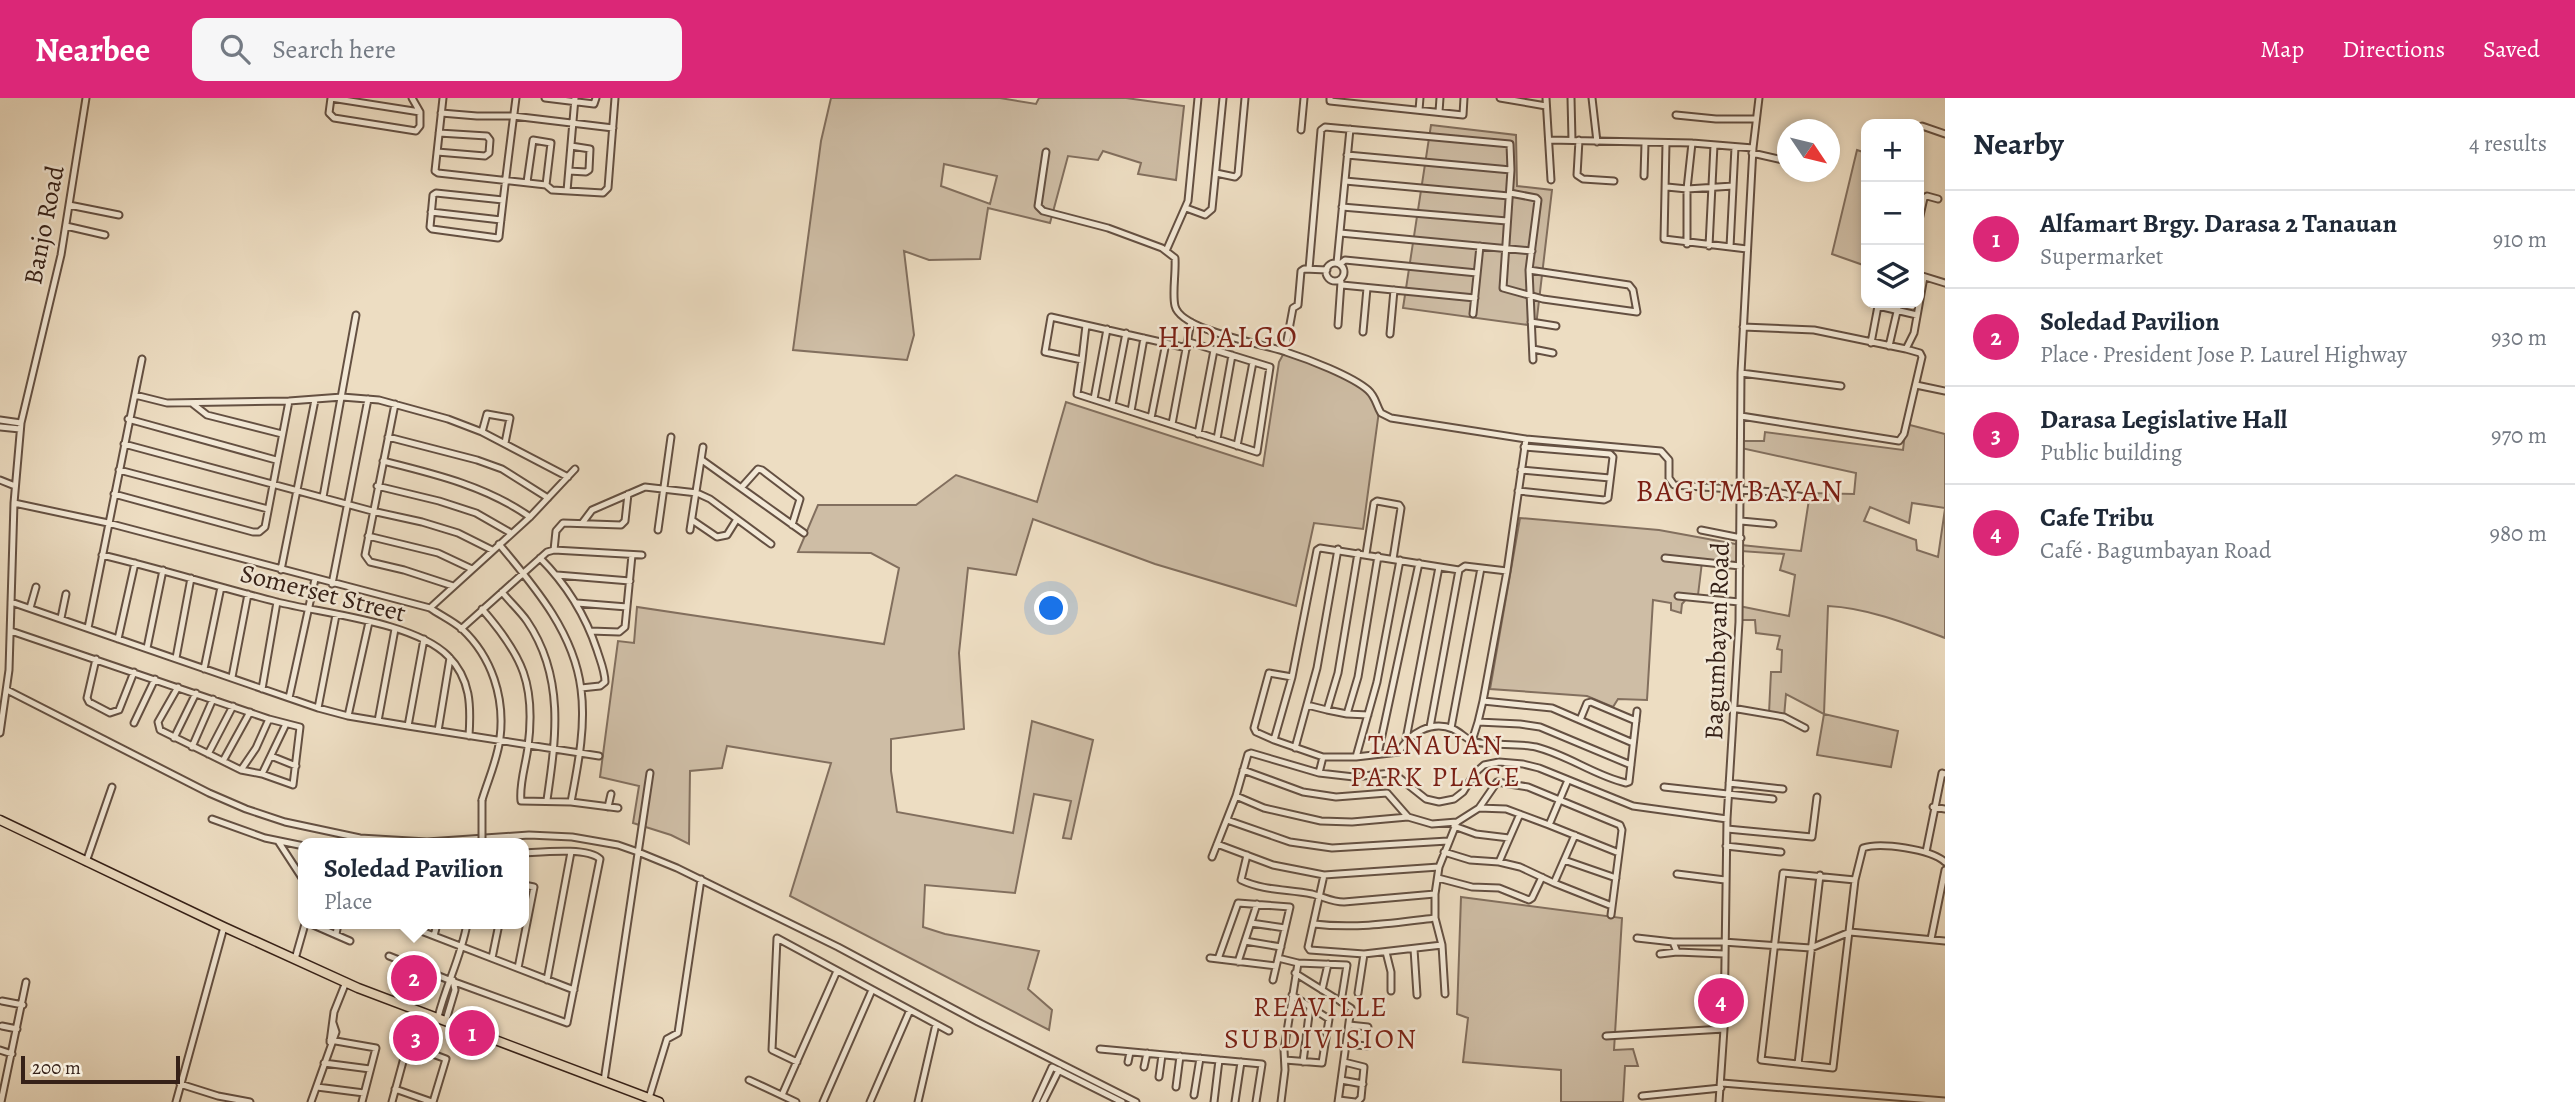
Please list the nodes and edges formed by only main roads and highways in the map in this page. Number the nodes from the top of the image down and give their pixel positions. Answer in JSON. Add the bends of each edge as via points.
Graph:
{"nodes":[{"id":1,"x":0,"y":820,"type":"edge"},
{"id":2,"x":659,"y":1102,"type":"edge"}],
"edges":[{"from":1,"to":2,"type":"highway","via":[[346,982]]}]}
